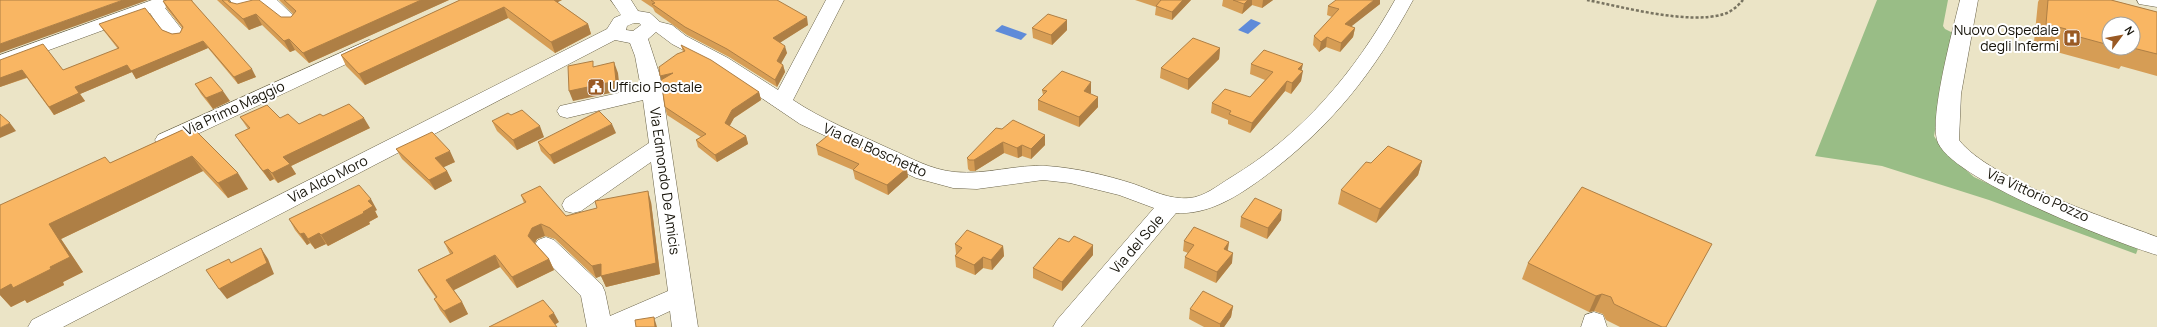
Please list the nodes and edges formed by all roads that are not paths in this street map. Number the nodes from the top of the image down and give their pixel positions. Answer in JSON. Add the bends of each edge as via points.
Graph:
{"nodes":[{"id":1,"x":239,"y":0,"type":"edge"},
{"id":2,"x":620,"y":0,"type":"edge"},
{"id":3,"x":835,"y":0,"type":"edge"},
{"id":4,"x":1404,"y":0,"type":"edge"},
{"id":5,"x":1969,"y":0,"type":"edge"},
{"id":6,"x":2157,"y":1,"type":"edge"},
{"id":7,"x":2138,"y":4,"type":"edge"},
{"id":8,"x":160,"y":6,"type":"edge"},
{"id":9,"x":2157,"y":18,"type":"edge"},
{"id":10,"x":290,"y":22,"type":"edge"},
{"id":11,"x":634,"y":28,"type":"junction"},
{"id":12,"x":176,"y":35,"type":"edge"},
{"id":13,"x":383,"y":39,"type":"edge"},
{"id":14,"x":0,"y":62,"type":"edge"},
{"id":15,"x":652,"y":92,"type":"junction"},
{"id":16,"x":781,"y":103,"type":"junction"},
{"id":17,"x":567,"y":111,"type":"dead end"},
{"id":18,"x":660,"y":145,"type":"junction"},
{"id":19,"x":151,"y":147,"type":"edge"},
{"id":20,"x":572,"y":205,"type":"dead end"},
{"id":21,"x":1170,"y":205,"type":"junction"},
{"id":22,"x":546,"y":246,"type":"dead end"},
{"id":23,"x":2157,"y":246,"type":"edge"},
{"id":24,"x":681,"y":296,"type":"junction"},
{"id":25,"x":41,"y":327,"type":"edge"},
{"id":26,"x":686,"y":327,"type":"edge"},
{"id":27,"x":1066,"y":327,"type":"edge"}],
"edges":[{"from":1,"to":10,"type":"street","via":[[243,7],[268,2]]},
{"from":2,"to":11,"type":"street","name":"Via Edmondo De Amicis","via":[[626,5]]},
{"from":3,"to":16,"type":"street"},
{"from":4,"to":21,"type":"street","name":"Via del Sole","via":[[1383,38],[1356,77],[1320,118],[1288,148],[1211,200],[1189,206]]},
{"from":5,"to":23,"type":"street","name":"Via Vittorio Pozzo","via":[[1948,116],[1948,141],[1959,154],[1982,171],[2015,188]]},
{"from":6,"to":7,"type":"street"},
{"from":7,"to":9,"type":"street"},
{"from":8,"to":12,"type":"street"},
{"from":8,"to":14,"type":"street"},
{"from":11,"to":15,"type":"street","name":"Via Edmondo De Amicis","via":[[645,56]]},
{"from":11,"to":16,"type":"street","name":"Via del Boschetto","via":[[664,29],[679,40],[722,62]]},
{"from":11,"to":25,"type":"street","name":"Via Aldo Moro"},
{"from":13,"to":19,"type":"street","name":"Via Primo Maggio"},
{"from":15,"to":17,"type":"street"},
{"from":15,"to":18,"type":"street","name":"Via Edmondo De Amicis"},
{"from":16,"to":21,"type":"street","name":"Via del Boschetto","via":[[806,119],[924,173],[953,180],[977,181],[1043,173],[1070,176],[1111,185]]},
{"from":18,"to":20,"type":"street"},
{"from":18,"to":24,"type":"street","name":"Via Edmondo De Amicis"},
{"from":21,"to":27,"type":"street","name":"Via del Sole"},
{"from":22,"to":24,"type":"street","via":[[593,292],[600,327],[618,324]]},
{"from":24,"to":26,"type":"street","name":"Via Edmondo De Amicis"}]}
